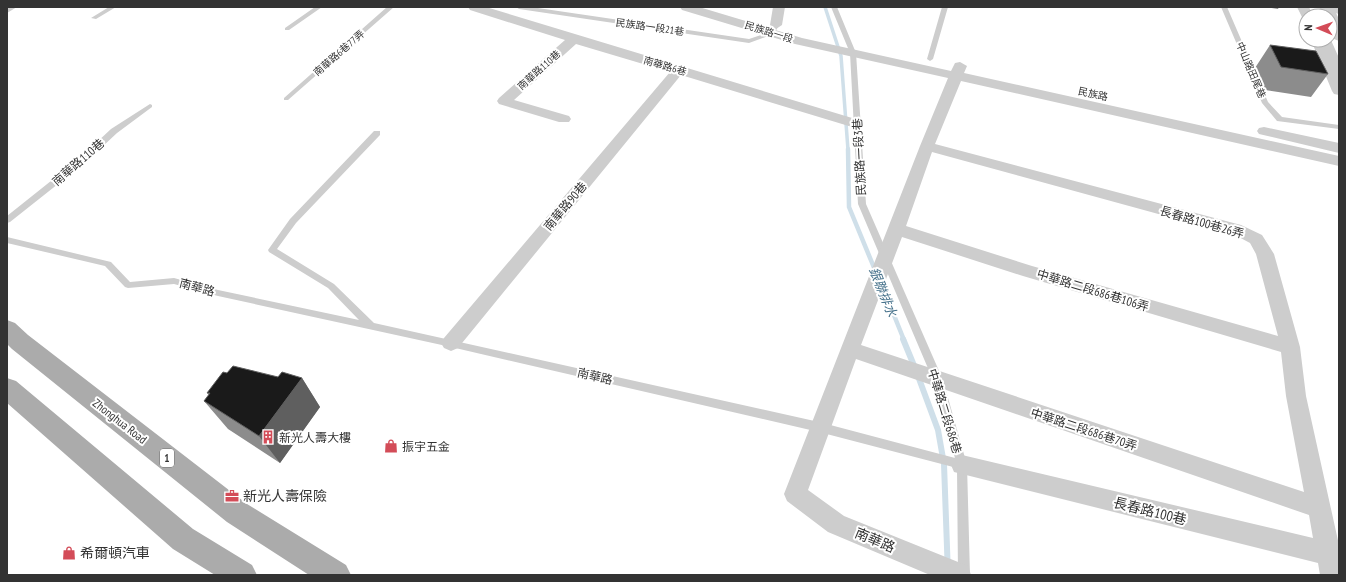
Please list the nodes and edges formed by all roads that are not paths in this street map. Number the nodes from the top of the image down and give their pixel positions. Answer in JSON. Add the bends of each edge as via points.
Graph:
{"nodes":[{"id":1,"x":14,"y":7,"type":"edge"},
{"id":2,"x":112,"y":7,"type":"edge"},
{"id":3,"x":319,"y":7,"type":"edge"},
{"id":4,"x":392,"y":7,"type":"edge"},
{"id":5,"x":474,"y":7,"type":"edge"},
{"id":6,"x":519,"y":7,"type":"edge"},
{"id":7,"x":686,"y":7,"type":"edge"},
{"id":8,"x":715,"y":7,"type":"edge"},
{"id":9,"x":779,"y":7,"type":"edge"},
{"id":10,"x":834,"y":7,"type":"edge"},
{"id":11,"x":945,"y":7,"type":"edge"},
{"id":12,"x":1224,"y":7,"type":"edge"},
{"id":13,"x":1326,"y":7,"type":"edge"},
{"id":14,"x":1338,"y":7,"type":"edge"},
{"id":15,"x":1339,"y":10,"type":"edge"},
{"id":16,"x":7,"y":11,"type":"edge"},
{"id":17,"x":94,"y":18,"type":"dead end"},
{"id":18,"x":287,"y":29,"type":"dead end"},
{"id":19,"x":774,"y":29,"type":"junction"},
{"id":20,"x":1339,"y":36,"type":"edge"},
{"id":21,"x":574,"y":39,"type":"junction"},
{"id":22,"x":842,"y":46,"type":"junction"},
{"id":23,"x":1320,"y":48,"type":"edge"},
{"id":24,"x":1327,"y":48,"type":"edge"},
{"id":25,"x":930,"y":59,"type":"junction"},
{"id":26,"x":680,"y":69,"type":"junction"},
{"id":27,"x":958,"y":71,"type":"junction"},
{"id":28,"x":1339,"y":78,"type":"edge"},
{"id":29,"x":1339,"y":91,"type":"edge"},
{"id":30,"x":286,"y":99,"type":"dead end"},
{"id":31,"x":150,"y":106,"type":"dead end"},
{"id":32,"x":564,"y":119,"type":"dead end"},
{"id":33,"x":850,"y":121,"type":"junction"},
{"id":34,"x":1339,"y":127,"type":"edge"},
{"id":35,"x":377,"y":133,"type":"dead end"},
{"id":36,"x":927,"y":146,"type":"junction"},
{"id":37,"x":1339,"y":148,"type":"edge"},
{"id":38,"x":1339,"y":161,"type":"edge"},
{"id":39,"x":7,"y":220,"type":"edge"},
{"id":40,"x":897,"y":229,"type":"junction"},
{"id":41,"x":7,"y":240,"type":"edge"},
{"id":42,"x":880,"y":269,"type":"junction"},
{"id":43,"x":371,"y":326,"type":"junction"},
{"id":44,"x":7,"y":329,"type":"edge"},
{"id":45,"x":451,"y":343,"type":"junction"},
{"id":46,"x":1290,"y":347,"type":"junction"},
{"id":47,"x":849,"y":349,"type":"junction"},
{"id":48,"x":924,"y":375,"type":"junction"},
{"id":49,"x":7,"y":388,"type":"edge"},
{"id":50,"x":819,"y":426,"type":"junction"},
{"id":51,"x":957,"y":463,"type":"junction"},
{"id":52,"x":1319,"y":508,"type":"junction"},
{"id":53,"x":1333,"y":562,"type":"edge"},
{"id":54,"x":955,"y":573,"type":"edge"},
{"id":55,"x":242,"y":575,"type":"edge"},
{"id":56,"x":336,"y":575,"type":"edge"}],
"edges":[{"from":1,"to":16,"type":"lane"},
{"from":2,"to":17,"type":"lane"},
{"from":3,"to":18,"type":"lane"},
{"from":4,"to":30,"type":"lane","name":"南華路6巷77弄"},
{"from":5,"to":21,"type":"street","name":"南華路6巷"},
{"from":6,"to":19,"type":"lane","name":"民族路一段21巷","via":[[749,41]]},
{"from":7,"to":19,"type":"street","name":"民族路一段"},
{"from":8,"to":19,"type":"street","name":"民族路一段"},
{"from":9,"to":19,"type":"street"},
{"from":10,"to":22,"type":"lane","name":"民族路一段3巷"},
{"from":11,"to":25,"type":"lane"},
{"from":12,"to":34,"type":"lane","name":"中山路田尾巷","via":[[1265,103],[1280,119]]},
{"from":13,"to":20,"type":"street"},
{"from":14,"to":15,"type":"street"},
{"from":19,"to":22,"type":"street","name":"民族路一段"},
{"from":21,"to":26,"type":"street","name":"南華路6巷"},
{"from":21,"to":32,"type":"street","name":"南華路110巷","via":[[504,101]]},
{"from":22,"to":25,"type":"street","name":"民族路"},
{"from":22,"to":27,"type":"street","name":"民族路"},
{"from":22,"to":33,"type":"lane","name":"民族路一段3巷"},
{"from":23,"to":29,"type":"street"},
{"from":24,"to":28,"type":"street"},
{"from":25,"to":27,"type":"street","name":"民族路"},
{"from":26,"to":33,"type":"street","name":"南華路6巷"},
{"from":26,"to":45,"type":"street","name":"南華路90巷"},
{"from":27,"to":36,"type":"street","name":"南華路"},
{"from":27,"to":37,"type":"street","name":"民族路"},
{"from":27,"to":38,"type":"street","name":"民族路"},
{"from":31,"to":39,"type":"lane","name":"南華路110巷","via":[[114,130],[84,159]]},
{"from":33,"to":42,"type":"lane","name":"民族路一段3巷","via":[[862,204]]},
{"from":35,"to":43,"type":"lane","via":[[294,221],[272,250],[331,286]]},
{"from":36,"to":40,"type":"street","name":"南華路"},
{"from":36,"to":46,"type":"street","name":"長春路100巷26弄","via":[[1240,231],[1256,239],[1265,254]]},
{"from":40,"to":42,"type":"street","name":"南華路"},
{"from":40,"to":46,"type":"street","name":"中華路二段686巷106弄","via":[[1036,273]]},
{"from":41,"to":43,"type":"lane","name":"南華路","via":[[108,264],[128,285],[174,281]]},
{"from":42,"to":47,"type":"street","name":"南華路"},
{"from":42,"to":48,"type":"lane","name":"中華路二段686巷"},
{"from":43,"to":45,"type":"lane","name":"南華路"},
{"from":44,"to":56,"type":"main road","name":"Zhonghua Road","number":"1","via":[[20,342],[237,513]]},
{"from":45,"to":50,"type":"lane","name":"南華路"},
{"from":46,"to":52,"type":"street","name":"長春路100巷26弄","via":[[1296,396]]},
{"from":47,"to":48,"type":"street","name":"中華路二段686巷70弄"},
{"from":47,"to":50,"type":"street","name":"南華路"},
{"from":48,"to":51,"type":"lane","name":"中華路二段686巷"},
{"from":48,"to":52,"type":"street","name":"中華路二段686巷70弄"},
{"from":49,"to":55,"type":"main road","via":[[183,538]]},
{"from":50,"to":51,"type":"lane","name":"南華路"},
{"from":50,"to":54,"type":"street","name":"南華路","via":[[795,494],[836,524]]},
{"from":51,"to":53,"type":"street","name":"長春路100巷"},
{"from":51,"to":54,"type":"lane","name":"中華路二段686巷"},
{"from":52,"to":53,"type":"street","name":"長春路100巷26弄"}]}
